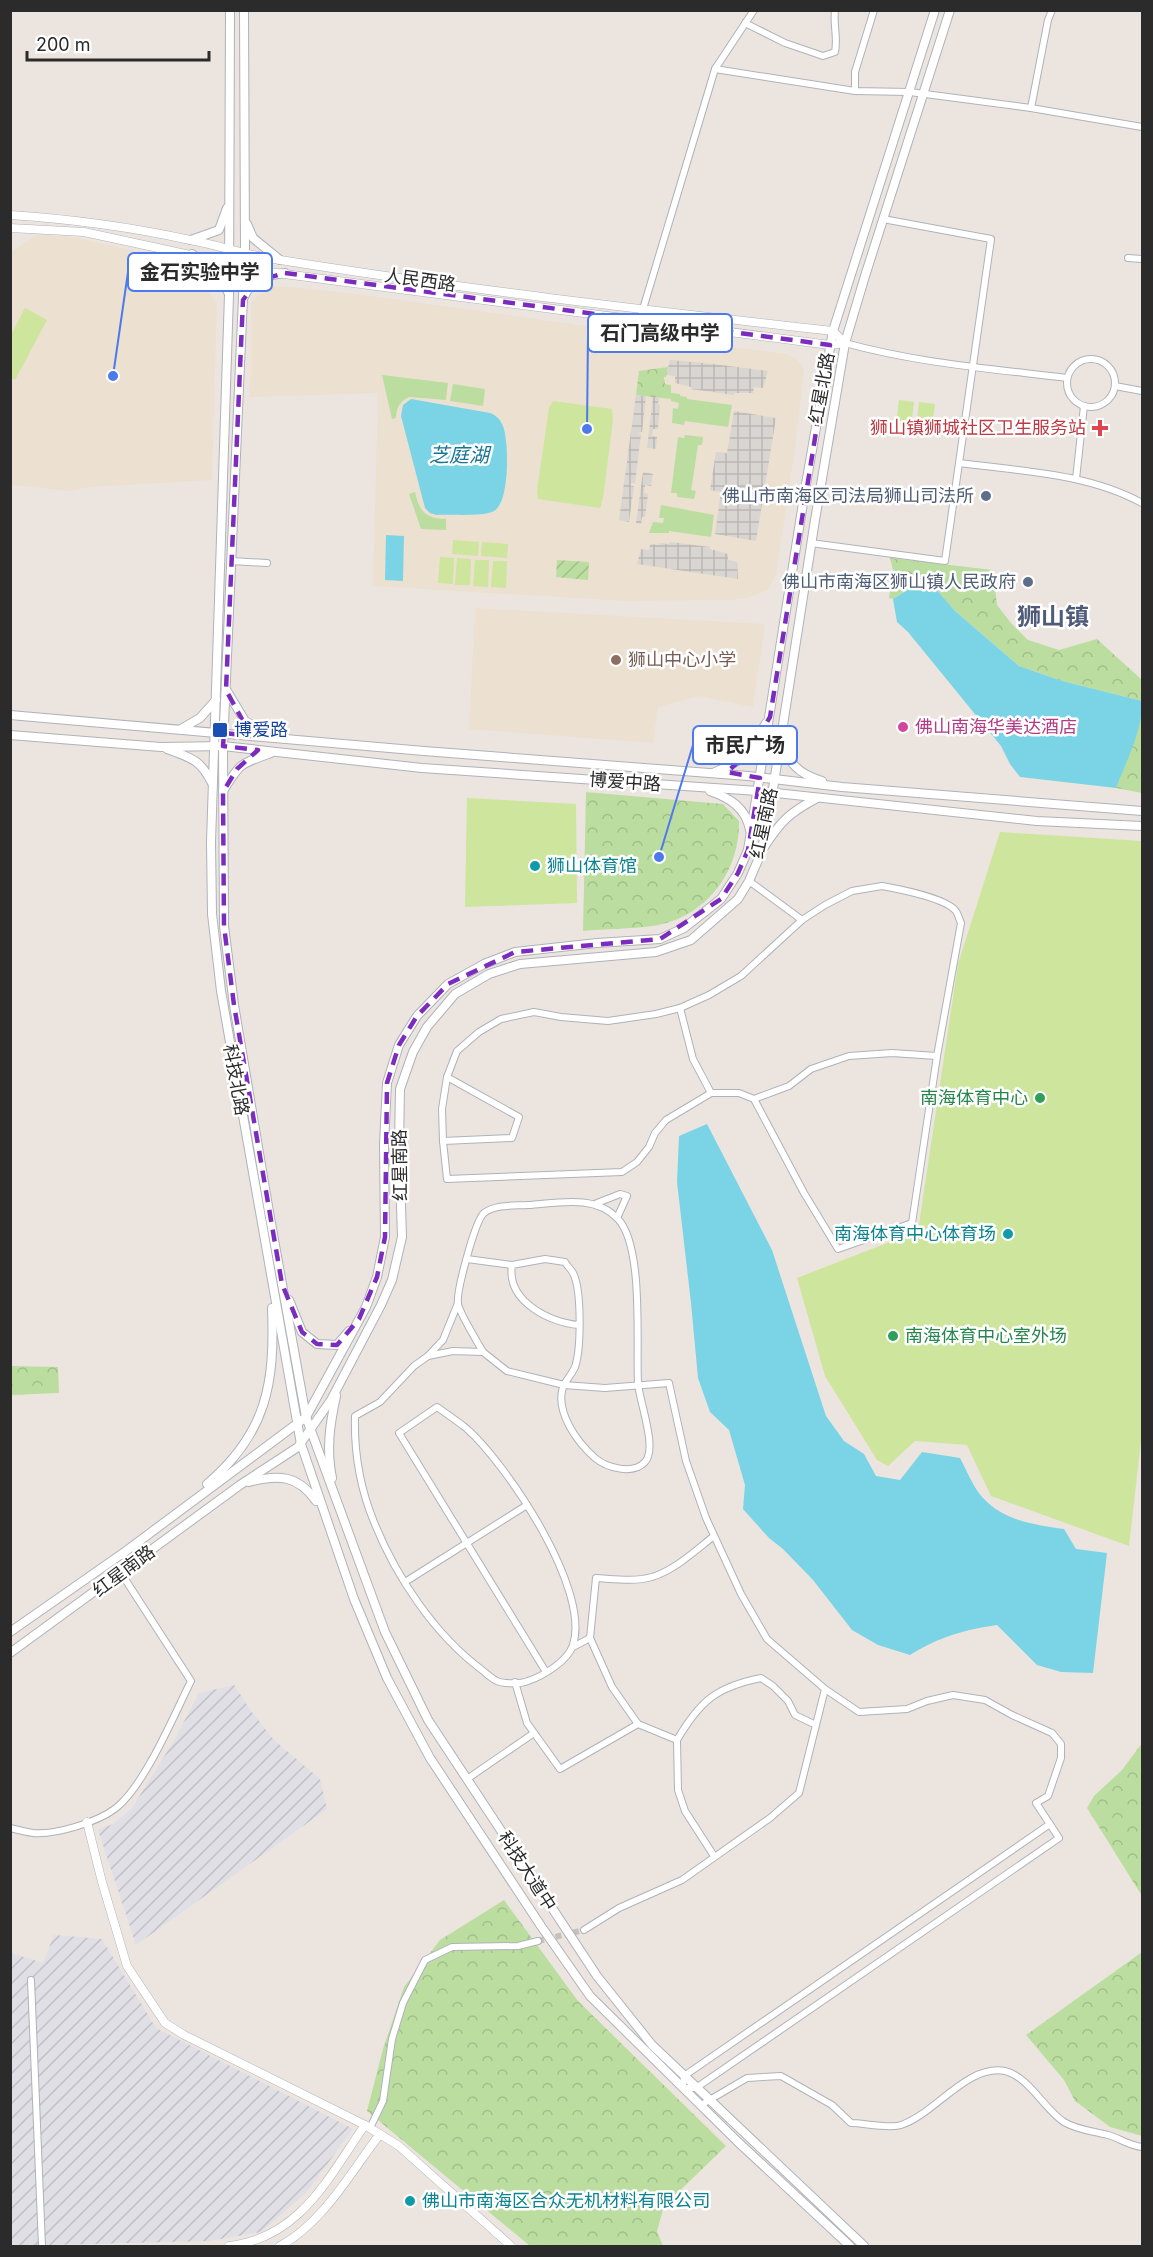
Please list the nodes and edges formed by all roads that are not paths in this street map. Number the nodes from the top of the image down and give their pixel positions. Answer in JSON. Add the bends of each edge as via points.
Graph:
{"nodes":[{"id":1,"x":230,"y":10,"type":"edge"},
{"id":2,"x":244,"y":10,"type":"edge"},
{"id":3,"x":754,"y":10,"type":"edge"},
{"id":4,"x":835,"y":10,"type":"edge"},
{"id":5,"x":874,"y":10,"type":"edge"},
{"id":6,"x":935,"y":10,"type":"edge"},
{"id":7,"x":950,"y":10,"type":"edge"},
{"id":8,"x":1052,"y":10,"type":"edge"},
{"id":9,"x":745,"y":23,"type":"junction"},
{"id":10,"x":715,"y":69,"type":"junction"},
{"id":11,"x":855,"y":91,"type":"junction"},
{"id":12,"x":910,"y":92,"type":"junction"},
{"id":13,"x":924,"y":94,"type":"junction"},
{"id":14,"x":1031,"y":108,"type":"junction"},
{"id":15,"x":1143,"y":127,"type":"edge"},
{"id":16,"x":230,"y":196,"type":"junction"},
{"id":17,"x":10,"y":215,"type":"edge"},
{"id":18,"x":245,"y":219,"type":"junction"},
{"id":19,"x":884,"y":219,"type":"junction"},
{"id":20,"x":10,"y":228,"type":"edge"},
{"id":21,"x":191,"y":240,"type":"junction"},
{"id":22,"x":230,"y":249,"type":"junction"},
{"id":23,"x":245,"y":253,"type":"junction"},
{"id":24,"x":192,"y":254,"type":"junction"},
{"id":25,"x":1128,"y":258,"type":"dead end"},
{"id":26,"x":1143,"y":259,"type":"edge"},
{"id":27,"x":280,"y":260,"type":"junction"},
{"id":28,"x":230,"y":262,"type":"junction"},
{"id":29,"x":245,"y":266,"type":"junction"},
{"id":30,"x":285,"y":273,"type":"junction"},
{"id":31,"x":230,"y":295,"type":"junction"},
{"id":32,"x":243,"y":300,"type":"junction"},
{"id":33,"x":642,"y":310,"type":"junction"},
{"id":34,"x":640,"y":319,"type":"junction"},
{"id":35,"x":833,"y":331,"type":"junction"},
{"id":36,"x":845,"y":343,"type":"junction"},
{"id":37,"x":830,"y":345,"type":"junction"},
{"id":38,"x":973,"y":367,"type":"junction"},
{"id":39,"x":1067,"y":378,"type":"junction"},
{"id":40,"x":1116,"y":386,"type":"junction"},
{"id":41,"x":1143,"y":390,"type":"edge"},
{"id":42,"x":1084,"y":406,"type":"junction"},
{"id":43,"x":959,"y":463,"type":"junction"},
{"id":44,"x":1077,"y":479,"type":"junction"},
{"id":45,"x":1143,"y":504,"type":"edge"},
{"id":46,"x":811,"y":543,"type":"junction"},
{"id":47,"x":231,"y":561,"type":"junction"},
{"id":48,"x":267,"y":563,"type":"dead end"},
{"id":49,"x":226,"y":690,"type":"junction"},
{"id":50,"x":216,"y":699,"type":"junction"},
{"id":51,"x":10,"y":715,"type":"edge"},
{"id":52,"x":770,"y":717,"type":"junction"},
{"id":53,"x":181,"y":729,"type":"junction"},
{"id":54,"x":220,"y":733,"type":"junction"},
{"id":55,"x":10,"y":735,"type":"edge"},
{"id":56,"x":273,"y":738,"type":"junction"},
{"id":57,"x":780,"y":739,"type":"junction"},
{"id":58,"x":219,"y":746,"type":"junction"},
{"id":59,"x":161,"y":747,"type":"junction"},
{"id":60,"x":274,"y":752,"type":"junction"},
{"id":61,"x":713,"y":773,"type":"junction"},
{"id":62,"x":760,"y":778,"type":"junction"},
{"id":63,"x":774,"y":779,"type":"junction"},
{"id":64,"x":213,"y":786,"type":"junction"},
{"id":65,"x":702,"y":788,"type":"junction"},
{"id":66,"x":842,"y":788,"type":"junction"},
{"id":67,"x":758,"y":791,"type":"junction"},
{"id":68,"x":223,"y":792,"type":"junction"},
{"id":69,"x":772,"y":793,"type":"junction"},
{"id":70,"x":817,"y":798,"type":"junction"},
{"id":71,"x":1143,"y":812,"type":"edge"},
{"id":72,"x":1143,"y":826,"type":"edge"},
{"id":73,"x":751,"y":834,"type":"junction"},
{"id":74,"x":761,"y":853,"type":"junction"},
{"id":75,"x":748,"y":881,"type":"junction"},
{"id":76,"x":802,"y":920,"type":"junction"},
{"id":77,"x":680,"y":1008,"type":"junction"},
{"id":78,"x":937,"y":1056,"type":"junction"},
{"id":79,"x":447,"y":1077,"type":"junction"},
{"id":80,"x":711,"y":1093,"type":"junction"},
{"id":81,"x":754,"y":1099,"type":"junction"},
{"id":82,"x":443,"y":1141,"type":"junction"},
{"id":83,"x":597,"y":1203,"type":"junction"},
{"id":84,"x":617,"y":1218,"type":"junction"},
{"id":85,"x":467,"y":1259,"type":"junction"},
{"id":86,"x":512,"y":1265,"type":"junction"},
{"id":87,"x":271,"y":1277,"type":"junction"},
{"id":88,"x":282,"y":1284,"type":"junction"},
{"id":89,"x":458,"y":1303,"type":"junction"},
{"id":90,"x":359,"y":1320,"type":"junction"},
{"id":91,"x":579,"y":1325,"type":"junction"},
{"id":92,"x":483,"y":1352,"type":"junction"},
{"id":93,"x":428,"y":1356,"type":"junction"},
{"id":94,"x":564,"y":1385,"type":"junction"},
{"id":95,"x":638,"y":1385,"type":"junction"},
{"id":96,"x":337,"y":1389,"type":"junction"},
{"id":97,"x":306,"y":1417,"type":"junction"},
{"id":98,"x":296,"y":1424,"type":"junction"},
{"id":99,"x":310,"y":1430,"type":"junction"},
{"id":100,"x":300,"y":1444,"type":"junction"},
{"id":101,"x":240,"y":1485,"type":"junction"},
{"id":102,"x":337,"y":1505,"type":"junction"},
{"id":103,"x":527,"y":1505,"type":"junction"},
{"id":104,"x":322,"y":1509,"type":"junction"},
{"id":105,"x":714,"y":1536,"type":"junction"},
{"id":106,"x":467,"y":1543,"type":"junction"},
{"id":107,"x":126,"y":1551,"type":"junction"},
{"id":108,"x":121,"y":1573,"type":"junction"},
{"id":109,"x":405,"y":1582,"type":"junction"},
{"id":110,"x":10,"y":1632,"type":"edge"},
{"id":111,"x":590,"y":1638,"type":"junction"},
{"id":112,"x":573,"y":1647,"type":"junction"},
{"id":113,"x":10,"y":1653,"type":"edge"},
{"id":114,"x":546,"y":1672,"type":"junction"},
{"id":115,"x":515,"y":1682,"type":"junction"},
{"id":116,"x":825,"y":1689,"type":"junction"},
{"id":117,"x":638,"y":1724,"type":"junction"},
{"id":118,"x":816,"y":1725,"type":"junction"},
{"id":119,"x":534,"y":1733,"type":"junction"},
{"id":120,"x":677,"y":1740,"type":"junction"},
{"id":121,"x":467,"y":1779,"type":"junction"},
{"id":122,"x":87,"y":1822,"type":"junction"},
{"id":123,"x":1050,"y":1824,"type":"junction"},
{"id":124,"x":10,"y":1828,"type":"edge"},
{"id":125,"x":714,"y":1856,"type":"junction"},
{"id":126,"x":584,"y":1930,"type":"tunnel mouth"},
{"id":127,"x":538,"y":1941,"type":"tunnel mouth"},
{"id":128,"x":31,"y":1980,"type":"dead end"},
{"id":129,"x":684,"y":2076,"type":"junction"},
{"id":130,"x":683,"y":2088,"type":"junction"},
{"id":131,"x":696,"y":2088,"type":"junction"},
{"id":132,"x":705,"y":2103,"type":"junction"},
{"id":133,"x":368,"y":2126,"type":"junction"},
{"id":134,"x":380,"y":2134,"type":"junction"},
{"id":135,"x":1143,"y":2147,"type":"edge"},
{"id":136,"x":42,"y":2247,"type":"edge"},
{"id":137,"x":230,"y":2247,"type":"edge"},
{"id":138,"x":280,"y":2247,"type":"edge"},
{"id":139,"x":511,"y":2247,"type":"edge"},
{"id":140,"x":850,"y":2247,"type":"edge"},
{"id":141,"x":864,"y":2247,"type":"edge"}],
"edges":[{"from":1,"to":16,"type":"main road"},
{"from":2,"to":18,"type":"main road"},
{"from":3,"to":9,"type":"street"},
{"from":4,"to":9,"type":"street","via":[[835,52],[823,56]]},
{"from":5,"to":11,"type":"street","via":[[855,72]]},
{"from":6,"to":12,"type":"main road","name":"红星北路"},
{"from":7,"to":13,"type":"main road","name":"红星北路"},
{"from":8,"to":14,"type":"street"},
{"from":9,"to":10,"type":"street"},
{"from":10,"to":11,"type":"street"},
{"from":10,"to":33,"type":"street"},
{"from":11,"to":12,"type":"street"},
{"from":12,"to":13,"type":"street"},
{"from":12,"to":35,"type":"main road","name":"红星北路"},
{"from":13,"to":14,"type":"street"},
{"from":13,"to":19,"type":"main road","name":"红星北路"},
{"from":14,"to":15,"type":"street"},
{"from":16,"to":21,"type":"main road","via":[[219,230]]},
{"from":16,"to":22,"type":"main road"},
{"from":17,"to":21,"type":"street","name":"人民西路","via":[[84,220]]},
{"from":18,"to":23,"type":"main road"},
{"from":18,"to":27,"type":"main road","via":[[253,238]]},
{"from":19,"to":36,"type":"main road","name":"红星北路"},
{"from":19,"to":38,"type":"street","via":[[991,239]]},
{"from":20,"to":24,"type":"street","via":[[84,232]]},
{"from":21,"to":22,"type":"street","name":"人民西路"},
{"from":22,"to":23,"type":"street","name":"人民西路"},
{"from":22,"to":28,"type":"main road"},
{"from":23,"to":27,"type":"street","name":"人民西路"},
{"from":23,"to":29,"type":"main road"},
{"from":24,"to":28,"type":"street"},
{"from":24,"to":31,"type":"main road","via":[[210,266]]},
{"from":25,"to":26,"type":"street"},
{"from":27,"to":33,"type":"street","name":"人民西路"},
{"from":28,"to":29,"type":"street"},
{"from":28,"to":31,"type":"main road"},
{"from":29,"to":30,"type":"street"},
{"from":29,"to":32,"type":"main road"},
{"from":30,"to":32,"type":"main road","via":[[257,281]]},
{"from":30,"to":34,"type":"street"},
{"from":31,"to":50,"type":"main road"},
{"from":32,"to":47,"type":"main road"},
{"from":33,"to":34,"type":"street"},
{"from":33,"to":35,"type":"street","name":"人民西路"},
{"from":34,"to":37,"type":"street"},
{"from":35,"to":36,"type":"street"},
{"from":35,"to":37,"type":"main road","name":"红星北路"},
{"from":36,"to":37,"type":"street"},
{"from":36,"to":38,"type":"street"},
{"from":36,"to":46,"type":"main road","name":"红星北路"},
{"from":37,"to":52,"type":"main road","name":"红星北路"},
{"from":38,"to":39,"type":"street"},
{"from":38,"to":43,"type":"street"},
{"from":39,"to":40,"type":"street","via":[[1076,364],[1095,359],[1112,370]]},
{"from":39,"to":42,"type":"street","via":[[1070,394]]},
{"from":40,"to":41,"type":"street"},
{"from":40,"to":42,"type":"street","via":[[1104,404]]},
{"from":42,"to":44,"type":"street"},
{"from":43,"to":44,"type":"street"},
{"from":43,"to":46,"type":"street","via":[[945,561]]},
{"from":44,"to":45,"type":"street","via":[[1124,493]]},
{"from":46,"to":57,"type":"main road","name":"红星北路"},
{"from":47,"to":48,"type":"street"},
{"from":47,"to":49,"type":"main road"},
{"from":49,"to":54,"type":"main road"},
{"from":49,"to":56,"type":"main road","via":[[243,720]]},
{"from":50,"to":53,"type":"main road","via":[[200,718]]},
{"from":50,"to":54,"type":"main road"},
{"from":51,"to":53,"type":"main road"},
{"from":52,"to":61,"type":"main road","via":[[738,763]]},
{"from":52,"to":62,"type":"main road","name":"红星北路"},
{"from":53,"to":54,"type":"main road"},
{"from":54,"to":56,"type":"main road","name":"博爱中路"},
{"from":54,"to":58,"type":"main road","name":"科技北路"},
{"from":55,"to":59,"type":"main road"},
{"from":56,"to":61,"type":"main road","name":"博爱中路"},
{"from":57,"to":63,"type":"main road","name":"红星南路"},
{"from":57,"to":66,"type":"main road","via":[[798,771]]},
{"from":58,"to":59,"type":"main road"},
{"from":58,"to":60,"type":"main road","name":"博爱中路"},
{"from":58,"to":64,"type":"main road","name":"科技北路"},
{"from":58,"to":68,"type":"main road"},
{"from":59,"to":64,"type":"main road","via":[[196,760]]},
{"from":60,"to":65,"type":"main road","name":"博爱中路","via":[[422,768]]},
{"from":60,"to":68,"type":"main road","via":[[244,762]]},
{"from":61,"to":62,"type":"main road","name":"博爱中路"},
{"from":62,"to":63,"type":"main road","name":"博爱中路"},
{"from":62,"to":67,"type":"main road","name":"红星南路"},
{"from":63,"to":66,"type":"main road","name":"博爱中路"},
{"from":63,"to":69,"type":"main road","name":"红星南路"},
{"from":64,"to":87,"type":"main road","name":"科技北路","via":[[211,870],[215,946]]},
{"from":65,"to":67,"type":"main road","name":"博爱中路"},
{"from":65,"to":73,"type":"main road","via":[[739,806]]},
{"from":66,"to":71,"type":"main road","name":"博爱中路"},
{"from":67,"to":69,"type":"main road","name":"博爱中路"},
{"from":67,"to":73,"type":"main road","name":"红星南路"},
{"from":68,"to":88,"type":"main road","via":[[224,926]]},
{"from":69,"to":70,"type":"main road","name":"博爱中路"},
{"from":69,"to":74,"type":"main road","name":"红星南路"},
{"from":70,"to":72,"type":"main road","name":"博爱中路","via":[[1037,821]]},
{"from":70,"to":74,"type":"main road","via":[[780,823]]},
{"from":73,"to":90,"type":"main road","name":"红星南路","via":[[738,873],[721,899],[684,928],[660,939],[515,952],[448,984],[417,1016],[399,1045],[387,1083],[385,1237],[377,1276]]},
{"from":74,"to":75,"type":"main road","name":"红星南路"},
{"from":75,"to":76,"type":"street"},
{"from":75,"to":96,"type":"main road","name":"红星南路","via":[[738,899],[690,940],[656,952],[520,964],[489,974],[455,994],[427,1027],[400,1089],[402,1237],[392,1280]]},
{"from":76,"to":77,"type":"street","via":[[741,976]]},
{"from":76,"to":78,"type":"street","via":[[852,891],[882,886],[905,890],[955,910],[961,923]]},
{"from":77,"to":79,"type":"street","via":[[608,1021],[534,1012],[501,1019],[457,1051]]},
{"from":77,"to":80,"type":"street","via":[[693,1059]]},
{"from":78,"to":81,"type":"street","via":[[849,1056],[811,1069],[789,1086]]},
{"from":78,"to":81,"type":"street","via":[[912,1223],[838,1249]]},
{"from":79,"to":82,"type":"street"},
{"from":79,"to":82,"type":"street","via":[[519,1117],[512,1138]]},
{"from":80,"to":81,"type":"street","via":[[739,1093]]},
{"from":80,"to":82,"type":"street","via":[[666,1120],[637,1162],[622,1172],[447,1179]]},
{"from":83,"to":84,"type":"street"},
{"from":83,"to":84,"type":"street","via":[[620,1194],[627,1196]]},
{"from":83,"to":85,"type":"street","via":[[494,1208],[476,1224]]},
{"from":84,"to":95,"type":"street","via":[[627,1231],[634,1261]]},
{"from":85,"to":86,"type":"street"},
{"from":85,"to":89,"type":"street"},
{"from":86,"to":91,"type":"street","via":[[515,1288],[527,1304],[563,1324]]},
{"from":86,"to":91,"type":"street","via":[[545,1259],[565,1263],[578,1289]]},
{"from":87,"to":98,"type":"main road","name":"科技北路"},
{"from":87,"to":107,"type":"main road","via":[[271,1378],[259,1420],[228,1466]]},
{"from":88,"to":90,"type":"main road","via":[[302,1332],[317,1344],[337,1345]]},
{"from":88,"to":97,"type":"main road","name":"科技大道中"},
{"from":89,"to":92,"type":"street"},
{"from":89,"to":93,"type":"street","via":[[443,1340]]},
{"from":90,"to":97,"type":"main road","name":"红星南路"},
{"from":91,"to":94,"type":"street","via":[[575,1367]]},
{"from":92,"to":93,"type":"street","via":[[453,1351]]},
{"from":92,"to":94,"type":"street","via":[[507,1371]]},
{"from":93,"to":109,"type":"street","via":[[381,1402],[355,1416],[358,1466],[365,1497]]},
{"from":94,"to":95,"type":"street"},
{"from":94,"to":95,"type":"street","via":[[561,1396],[572,1430],[593,1456],[614,1468],[636,1467],[646,1461],[651,1449]]},
{"from":95,"to":105,"type":"street","via":[[669,1383],[686,1461]]},
{"from":96,"to":99,"type":"main road","name":"红星南路"},
{"from":96,"to":102,"type":"main road","via":[[328,1460]]},
{"from":97,"to":98,"type":"main road","name":"红星南路"},
{"from":97,"to":99,"type":"main road","name":"科技大道中"},
{"from":98,"to":100,"type":"main road","name":"科技大道中"},
{"from":98,"to":107,"type":"main road","name":"红星南路"},
{"from":99,"to":100,"type":"main road","name":"红星南路"},
{"from":99,"to":102,"type":"main road","name":"科技大道中"},
{"from":100,"to":101,"type":"main road","name":"红星南路"},
{"from":100,"to":104,"type":"main road","name":"科技大道中"},
{"from":101,"to":104,"type":"main road","via":[[266,1478],[287,1478],[306,1488]]},
{"from":101,"to":108,"type":"main road","name":"红星南路"},
{"from":102,"to":121,"type":"main road","name":"科技大道中","via":[[385,1632],[428,1720]]},
{"from":103,"to":106,"type":"street"},
{"from":103,"to":106,"type":"street","via":[[467,1429],[437,1407],[399,1433]]},
{"from":103,"to":112,"type":"street","via":[[559,1564],[576,1625]]},
{"from":104,"to":130,"type":"main road","name":"科技大道中","via":[[387,1678],[430,1758],[590,1996]]},
{"from":105,"to":111,"type":"street","via":[[677,1564],[653,1576],[626,1580],[596,1578]]},
{"from":105,"to":116,"type":"street","via":[[741,1594],[768,1639]]},
{"from":106,"to":109,"type":"street"},
{"from":106,"to":114,"type":"street"},
{"from":107,"to":110,"type":"main road","name":"红星南路"},
{"from":108,"to":113,"type":"main road","name":"红星南路"},
{"from":108,"to":122,"type":"street","via":[[190,1681],[138,1783],[116,1808]]},
{"from":109,"to":115,"type":"street","via":[[465,1658],[498,1682]]},
{"from":111,"to":112,"type":"street"},
{"from":111,"to":117,"type":"street","via":[[612,1688]]},
{"from":112,"to":114,"type":"street"},
{"from":114,"to":115,"type":"street","via":[[527,1682]]},
{"from":115,"to":119,"type":"street","via":[[527,1723]]},
{"from":116,"to":118,"type":"street"},
{"from":116,"to":123,"type":"street","via":[[859,1712],[907,1709],[953,1695],[985,1700],[1052,1733],[1061,1744],[1061,1758],[1048,1796],[1036,1803]]},
{"from":117,"to":119,"type":"street","via":[[560,1768]]},
{"from":117,"to":120,"type":"street"},
{"from":118,"to":120,"type":"street","via":[[795,1715],[788,1701],[761,1678],[735,1683],[708,1698]]},
{"from":118,"to":125,"type":"street","via":[[800,1793]]},
{"from":119,"to":121,"type":"street"},
{"from":120,"to":125,"type":"street","via":[[678,1790],[685,1811]]},
{"from":121,"to":129,"type":"main road","name":"科技大道中","via":[[597,1976],[652,2044]]},
{"from":122,"to":124,"type":"street","via":[[34,1833]]},
{"from":122,"to":133,"type":"street","via":[[128,1966],[165,2023]]},
{"from":123,"to":129,"type":"street"},
{"from":123,"to":131,"type":"street","via":[[1059,1838]]},
{"from":125,"to":126,"type":"street","via":[[682,1880],[619,1908]]},
{"from":127,"to":133,"type":"street","via":[[518,1946],[452,1947],[425,1960],[400,2012],[383,2101]]},
{"from":128,"to":136,"type":"street"},
{"from":129,"to":130,"type":"street"},
{"from":129,"to":131,"type":"main road","name":"科技大道中"},
{"from":130,"to":131,"type":"street"},
{"from":130,"to":132,"type":"main road","name":"科技大道中"},
{"from":131,"to":132,"type":"main road","name":"科技大道中"},
{"from":132,"to":135,"type":"street","via":[[747,2078],[781,2076],[832,2104],[850,2122],[900,2126],[931,2109],[972,2078],[1005,2071],[1019,2079],[1063,2121]]},
{"from":132,"to":140,"type":"main road","name":"科技大道中"},
{"from":132,"to":141,"type":"main road","name":"科技大道中"},
{"from":133,"to":134,"type":"street"},
{"from":133,"to":137,"type":"street","via":[[298,2217],[247,2244]]},
{"from":134,"to":138,"type":"street","via":[[306,2228]]},
{"from":134,"to":139,"type":"street","via":[[399,2146]]}]}
